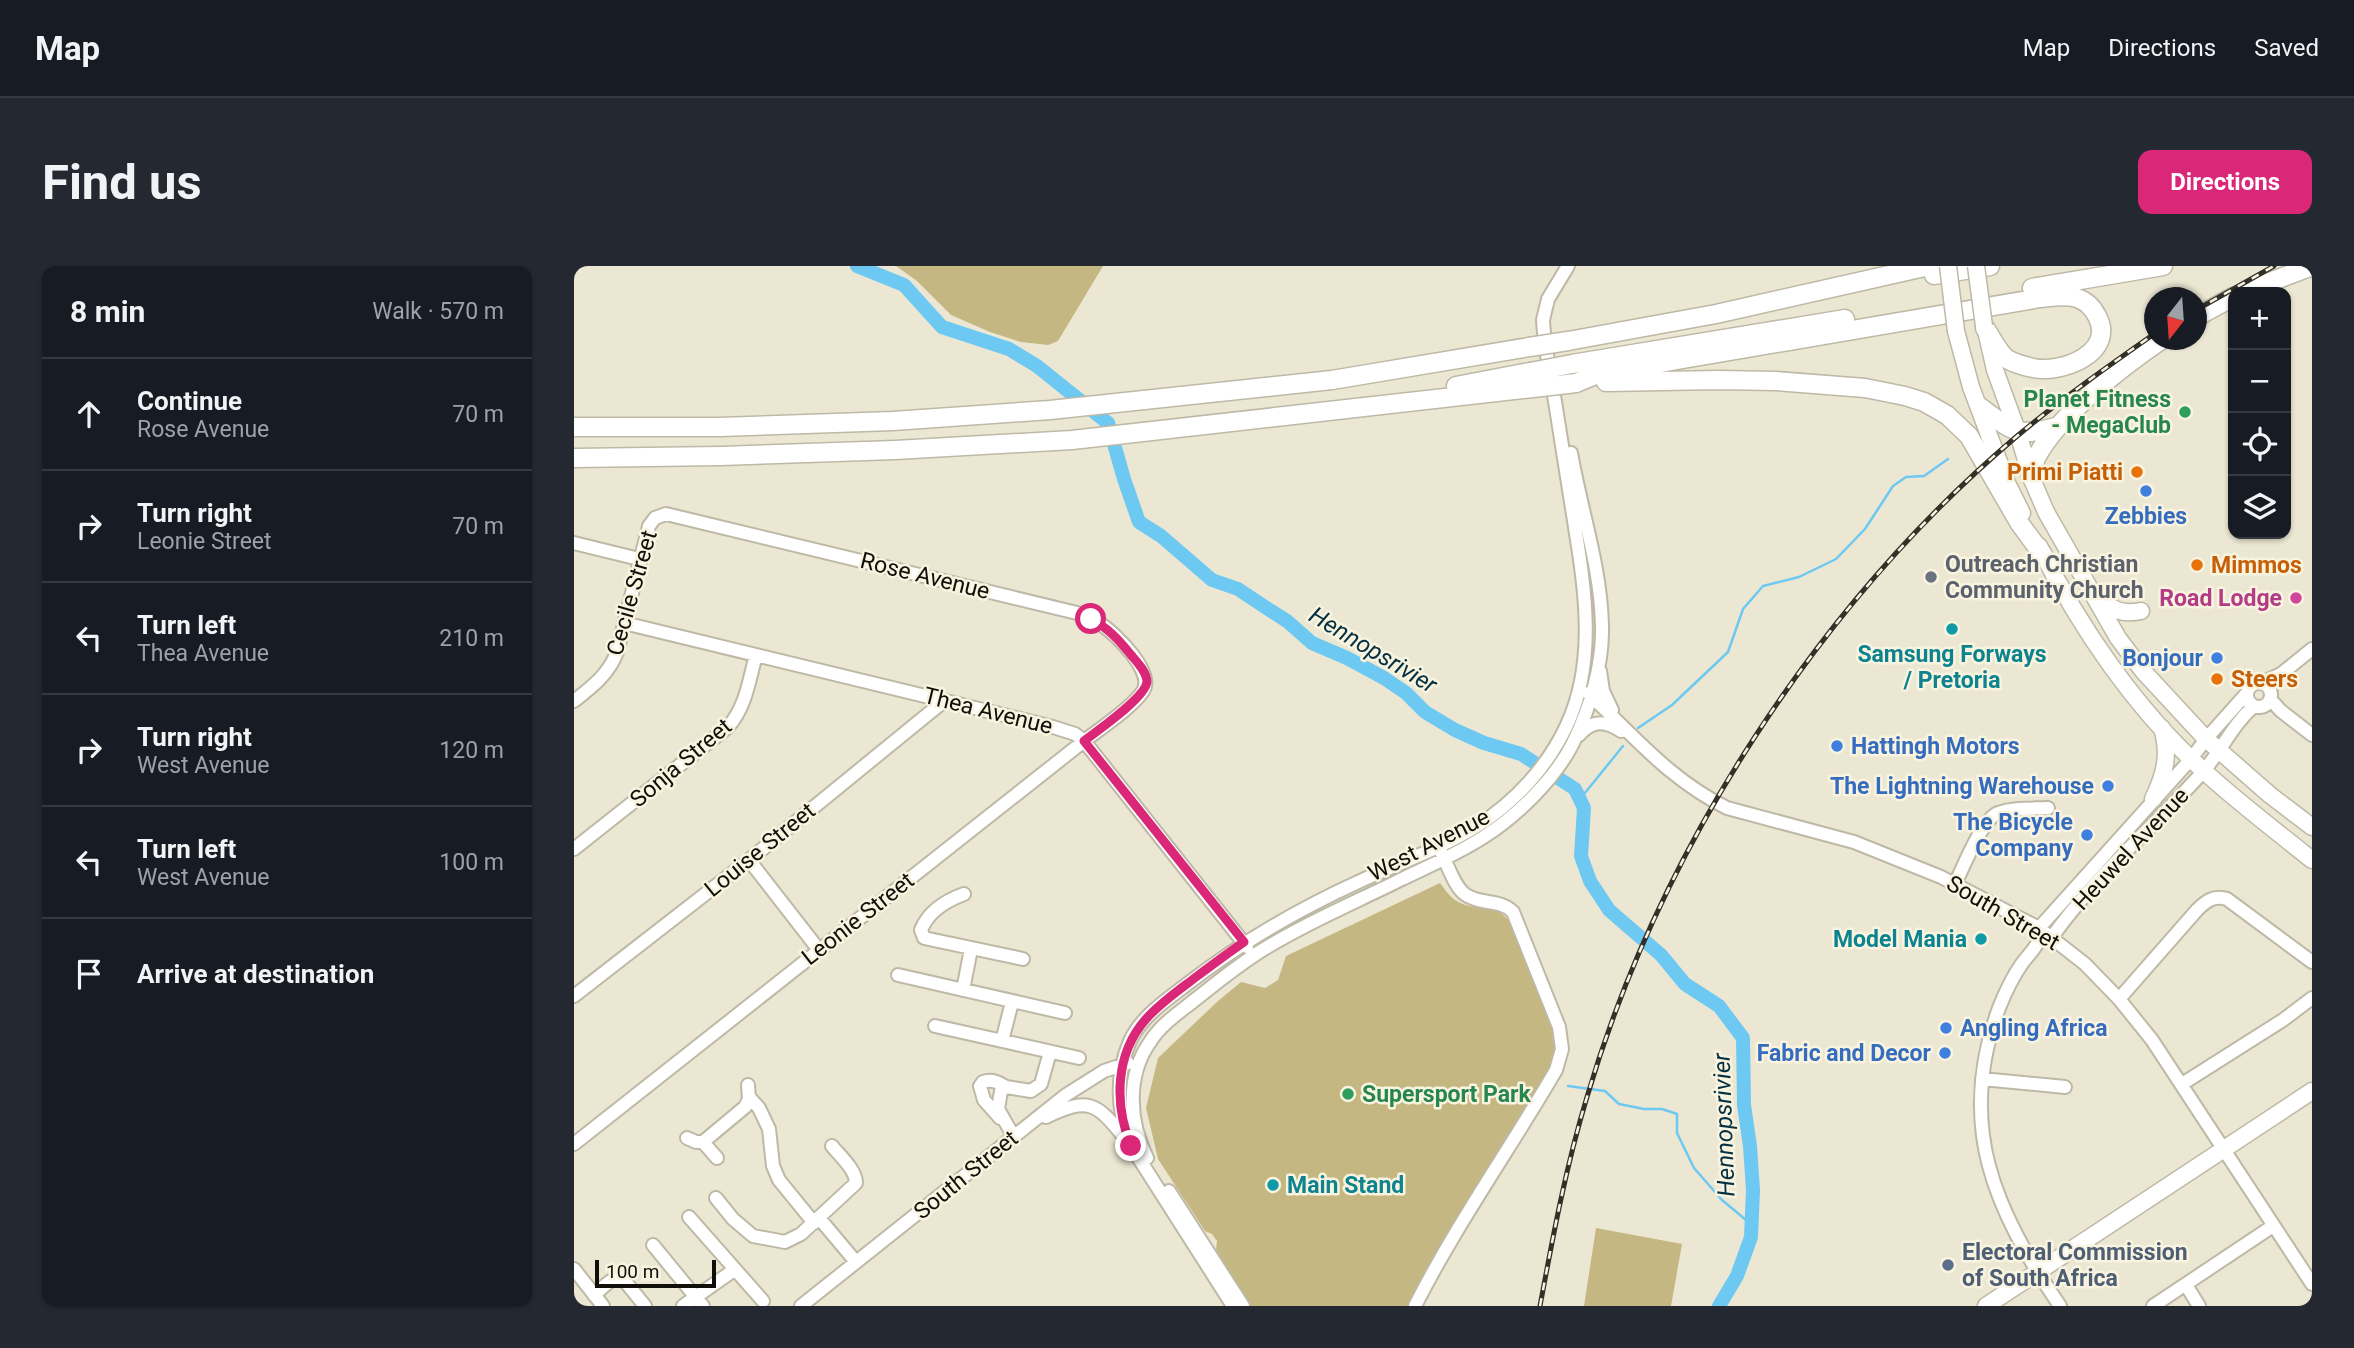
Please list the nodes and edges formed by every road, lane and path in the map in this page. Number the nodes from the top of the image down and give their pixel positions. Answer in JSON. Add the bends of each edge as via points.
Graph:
{"nodes":[{"id":1,"x":1568,"y":266,"type":"edge"},
{"id":2,"x":1577,"y":266,"type":"edge"},
{"id":3,"x":1929,"y":266,"type":"edge"},
{"id":4,"x":1948,"y":266,"type":"edge"},
{"id":5,"x":1976,"y":266,"type":"edge"},
{"id":6,"x":1990,"y":266,"type":"edge"},
{"id":7,"x":2163,"y":266,"type":"edge"},
{"id":8,"x":2312,"y":266,"type":"edge"},
{"id":9,"x":2257,"y":287,"type":"edge"},
{"id":10,"x":1800,"y":297,"type":"junction"},
{"id":11,"x":2228,"y":300,"type":"edge"},
{"id":12,"x":2207,"y":311,"type":"edge"},
{"id":13,"x":1985,"y":327,"type":"junction"},
{"id":14,"x":2148,"y":350,"type":"edge"},
{"id":15,"x":1532,"y":380,"type":"junction"},
{"id":16,"x":1576,"y":383,"type":"junction"},
{"id":17,"x":1980,"y":407,"type":"junction"},
{"id":18,"x":2059,"y":426,"type":"junction"},
{"id":19,"x":574,"y":427,"type":"edge"},
{"id":20,"x":2018,"y":433,"type":"junction"},
{"id":21,"x":574,"y":458,"type":"edge"},
{"id":22,"x":2031,"y":477,"type":"junction"},
{"id":23,"x":661,"y":515,"type":"joint"},
{"id":24,"x":574,"y":543,"type":"edge"},
{"id":25,"x":2043,"y":555,"type":"junction"},
{"id":26,"x":639,"y":559,"type":"junction"},
{"id":27,"x":2089,"y":588,"type":"junction"},
{"id":28,"x":2141,"y":611,"type":"dead end"},
{"id":29,"x":624,"y":623,"type":"junction"},
{"id":30,"x":2312,"y":649,"type":"edge"},
{"id":31,"x":756,"y":655,"type":"junction"},
{"id":32,"x":1599,"y":660,"type":"junction"},
{"id":33,"x":1580,"y":685,"type":"junction"},
{"id":34,"x":2247,"y":693,"type":"junction"},
{"id":35,"x":1142,"y":694,"type":"joint"},
{"id":36,"x":1591,"y":696,"type":"junction"},
{"id":37,"x":2265,"y":697,"type":"junction"},
{"id":38,"x":574,"y":701,"type":"edge"},
{"id":39,"x":944,"y":701,"type":"junction"},
{"id":40,"x":1619,"y":723,"type":"junction"},
{"id":41,"x":2161,"y":726,"type":"junction"},
{"id":42,"x":2312,"y":735,"type":"edge"},
{"id":43,"x":2206,"y":739,"type":"junction"},
{"id":44,"x":1084,"y":741,"type":"junction"},
{"id":45,"x":1640,"y":746,"type":"junction"},
{"id":46,"x":1564,"y":749,"type":"junction"},
{"id":47,"x":2218,"y":750,"type":"junction"},
{"id":48,"x":1070,"y":752,"type":"junction"},
{"id":49,"x":2192,"y":759,"type":"junction"},
{"id":50,"x":1100,"y":760,"type":"junction"},
{"id":51,"x":2204,"y":771,"type":"junction"},
{"id":52,"x":1525,"y":796,"type":"junction"},
{"id":53,"x":2153,"y":800,"type":"junction"},
{"id":54,"x":2048,"y":808,"type":"dead end"},
{"id":55,"x":2312,"y":827,"type":"edge"},
{"id":56,"x":1438,"y":846,"type":"junction"},
{"id":57,"x":574,"y":849,"type":"edge"},
{"id":58,"x":1444,"y":858,"type":"junction"},
{"id":59,"x":749,"y":860,"type":"junction"},
{"id":60,"x":2312,"y":860,"type":"edge"},
{"id":61,"x":1955,"y":884,"type":"junction"},
{"id":62,"x":964,"y":894,"type":"dead end"},
{"id":63,"x":2043,"y":935,"type":"junction"},
{"id":64,"x":1244,"y":942,"type":"junction"},
{"id":65,"x":971,"y":949,"type":"junction"},
{"id":66,"x":819,"y":950,"type":"junction"},
{"id":67,"x":1254,"y":955,"type":"junction"},
{"id":68,"x":1023,"y":959,"type":"dead end"},
{"id":69,"x":2312,"y":961,"type":"edge"},
{"id":70,"x":898,"y":975,"type":"dead end"},
{"id":71,"x":963,"y":990,"type":"junction"},
{"id":72,"x":574,"y":996,"type":"edge"},
{"id":73,"x":2312,"y":998,"type":"edge"},
{"id":74,"x":2119,"y":999,"type":"junction"},
{"id":75,"x":1012,"y":1002,"type":"junction"},
{"id":76,"x":1065,"y":1013,"type":"dead end"},
{"id":77,"x":935,"y":1026,"type":"dead end"},
{"id":78,"x":1002,"y":1041,"type":"junction"},
{"id":79,"x":1049,"y":1052,"type":"junction"},
{"id":80,"x":1079,"y":1058,"type":"dead end"},
{"id":81,"x":1140,"y":1062,"type":"junction"},
{"id":82,"x":1123,"y":1063,"type":"junction"},
{"id":83,"x":1982,"y":1079,"type":"junction"},
{"id":84,"x":2182,"y":1084,"type":"junction"},
{"id":85,"x":1010,"y":1087,"type":"junction"},
{"id":86,"x":2065,"y":1087,"type":"dead end"},
{"id":87,"x":2312,"y":1091,"type":"edge"},
{"id":88,"x":1004,"y":1119,"type":"junction"},
{"id":89,"x":1026,"y":1128,"type":"junction"},
{"id":90,"x":1014,"y":1137,"type":"junction"},
{"id":91,"x":687,"y":1138,"type":"dead end"},
{"id":92,"x":703,"y":1142,"type":"junction"},
{"id":93,"x":574,"y":1144,"type":"edge"},
{"id":94,"x":832,"y":1146,"type":"dead end"},
{"id":95,"x":1131,"y":1146,"type":"junction"},
{"id":96,"x":2225,"y":1149,"type":"junction"},
{"id":97,"x":717,"y":1158,"type":"dead end"},
{"id":98,"x":716,"y":1198,"type":"dead end"},
{"id":99,"x":689,"y":1217,"type":"dead end"},
{"id":100,"x":816,"y":1220,"type":"junction"},
{"id":101,"x":2273,"y":1226,"type":"junction"},
{"id":102,"x":653,"y":1245,"type":"dead end"},
{"id":103,"x":856,"y":1262,"type":"junction"},
{"id":104,"x":574,"y":1269,"type":"edge"},
{"id":105,"x":734,"y":1270,"type":"junction"},
{"id":106,"x":2037,"y":1273,"type":"junction"},
{"id":107,"x":2312,"y":1284,"type":"edge"},
{"id":108,"x":2186,"y":1285,"type":"junction"},
{"id":109,"x":594,"y":1295,"type":"junction"},
{"id":110,"x":699,"y":1301,"type":"edge"},
{"id":111,"x":763,"y":1301,"type":"dead end"},
{"id":112,"x":603,"y":1306,"type":"edge"},
{"id":113,"x":645,"y":1306,"type":"edge"},
{"id":114,"x":683,"y":1306,"type":"edge"},
{"id":115,"x":801,"y":1306,"type":"edge"},
{"id":116,"x":1233,"y":1306,"type":"edge"},
{"id":117,"x":1243,"y":1306,"type":"edge"},
{"id":118,"x":1415,"y":1306,"type":"edge"},
{"id":119,"x":1986,"y":1306,"type":"edge"},
{"id":120,"x":2060,"y":1306,"type":"edge"},
{"id":121,"x":2153,"y":1306,"type":"edge"},
{"id":122,"x":2199,"y":1306,"type":"edge"}],
"edges":[{"from":1,"to":33,"type":"street","name":"West Avenue","via":[[1548,299],[1543,320],[1586,603]]},
{"from":2,"to":32,"type":"street","name":"West Avenue","via":[[1554,302],[1550,331],[1599,594]]},
{"from":3,"to":10,"type":"highway"},
{"from":4,"to":17,"type":"main road","bridge":true,"via":[[1956,331]]},
{"from":5,"to":13,"type":"main road","bridge":true},
{"from":6,"to":10,"type":"highway"},
{"from":7,"to":15,"type":"highway","bridge":true,"via":[[1572,364]]},
{"from":8,"to":9,"type":"highway"},
{"from":10,"to":19,"type":"highway","bridge":true,"via":[[1332,380],[1130,402],[893,421]]},
{"from":11,"to":12,"type":"highway"},
{"from":13,"to":16,"type":"highway","via":[[2009,360],[2056,370],[2092,351],[2101,324],[2084,301],[2053,297],[1677,360]]},
{"from":13,"to":20,"type":"main road"},
{"from":14,"to":18,"type":"highway"},
{"from":15,"to":16,"type":"highway","bridge":true},
{"from":15,"to":21,"type":"highway","via":[[1072,440],[761,455]]},
{"from":16,"to":25,"type":"highway","via":[[1776,381],[1865,388],[1924,402],[1969,436]]},
{"from":17,"to":20,"type":"highway"},
{"from":17,"to":25,"type":"main road","via":[[2007,483]]},
{"from":18,"to":20,"type":"highway"},
{"from":18,"to":22,"type":"highway","via":[[2037,457]]},
{"from":20,"to":22,"type":"main road"},
{"from":22,"to":27,"type":"main road"},
{"from":23,"to":26,"type":"street","name":"Cecile Street","via":[[650,522]]},
{"from":23,"to":35,"type":"street","name":"Rose Avenue","via":[[1077,613],[1116,636],[1146,675]]},
{"from":24,"to":26,"type":"street"},
{"from":25,"to":41,"type":"main road","via":[[2082,625]]},
{"from":26,"to":29,"type":"street","name":"Cecile Street"},
{"from":27,"to":28,"type":"main road","via":[[2116,610]]},
{"from":27,"to":43,"type":"main road","via":[[2143,671]]},
{"from":29,"to":31,"type":"street","name":"Thea Avenue"},
{"from":29,"to":38,"type":"street","name":"Cecile Street","via":[[612,664]]},
{"from":30,"to":37,"type":"street","via":[[2281,674]]},
{"from":31,"to":39,"type":"street","name":"Thea Avenue"},
{"from":31,"to":57,"type":"street","name":"Sonja Street","via":[[744,702],[728,727]]},
{"from":32,"to":36,"type":"street","name":"West Avenue"},
{"from":32,"to":40,"type":"street","via":[[1604,696]]},
{"from":33,"to":36,"type":"street","name":"South Street"},
{"from":33,"to":46,"type":"street","name":"West Avenue"},
{"from":34,"to":37,"type":"street","via":[[2248,701]]},
{"from":34,"to":37,"type":"street","name":"Heuwel Avenue","via":[[2250,686]]},
{"from":34,"to":43,"type":"street","name":"Heuwel Avenue"},
{"from":35,"to":44,"type":"street","name":"Leonie Street"},
{"from":36,"to":40,"type":"street","name":"South Street"},
{"from":36,"to":46,"type":"street","name":"West Avenue"},
{"from":37,"to":42,"type":"street"},
{"from":37,"to":47,"type":"street","name":"Heuwel Avenue"},
{"from":39,"to":44,"type":"street","name":"Thea Avenue","via":[[1054,727]]},
{"from":39,"to":59,"type":"street","name":"Louise Street"},
{"from":40,"to":45,"type":"street","name":"South Street"},
{"from":41,"to":49,"type":"main road"},
{"from":41,"to":53,"type":"main road","via":[[2166,766]]},
{"from":43,"to":47,"type":"main road"},
{"from":43,"to":49,"type":"street","name":"Heuwel Avenue"},
{"from":44,"to":48,"type":"street","name":"Leonie Street"},
{"from":44,"to":50,"type":"street","name":"Thea Avenue"},
{"from":45,"to":46,"type":"street","via":[[1600,722],[1588,726]]},
{"from":45,"to":61,"type":"street","name":"South Street","via":[[1686,785],[1727,808],[1854,842]]},
{"from":46,"to":52,"type":"street","name":"West Avenue"},
{"from":47,"to":51,"type":"street","name":"Heuwel Avenue"},
{"from":47,"to":55,"type":"main road"},
{"from":48,"to":50,"type":"street"},
{"from":48,"to":66,"type":"street","name":"Leonie Street"},
{"from":49,"to":51,"type":"main road"},
{"from":49,"to":53,"type":"street","name":"Heuwel Avenue"},
{"from":50,"to":64,"type":"street","name":"Thea Avenue"},
{"from":51,"to":60,"type":"main road"},
{"from":51,"to":63,"type":"street","name":"Heuwel Avenue","via":[[2072,911]]},
{"from":52,"to":56,"type":"street","name":"West Avenue"},
{"from":52,"to":58,"type":"street","name":"West Avenue","via":[[1503,825]]},
{"from":53,"to":63,"type":"street","name":"Heuwel Avenue"},
{"from":54,"to":61,"type":"street","via":[[1993,816]]},
{"from":56,"to":58,"type":"street"},
{"from":56,"to":64,"type":"street","name":"West Avenue","via":[[1311,904]]},
{"from":58,"to":67,"type":"street","name":"West Avenue"},
{"from":58,"to":118,"type":"street","via":[[1464,894],[1506,906],[1515,915],[1559,1027],[1562,1049],[1556,1070]]},
{"from":59,"to":66,"type":"street"},
{"from":59,"to":72,"type":"street","name":"Louise Street"},
{"from":61,"to":63,"type":"street","name":"South Street"},
{"from":62,"to":65,"type":"street","via":[[934,911],[921,930],[924,939]]},
{"from":63,"to":74,"type":"street","name":"South Street","via":[[2085,964]]},
{"from":63,"to":83,"type":"street","name":"Heuwel Avenue","via":[[2015,975],[2000,1007]]},
{"from":64,"to":67,"type":"street","name":"Thea Avenue"},
{"from":64,"to":82,"type":"street","name":"West Avenue","via":[[1152,1012],[1134,1033]]},
{"from":65,"to":68,"type":"street"},
{"from":65,"to":71,"type":"street"},
{"from":66,"to":93,"type":"street","name":"Leonie Street"},
{"from":67,"to":81,"type":"street","name":"West Avenue","via":[[1163,1026]]},
{"from":69,"to":74,"type":"street","via":[[2227,899],[2215,898],[2197,910]]},
{"from":70,"to":71,"type":"street"},
{"from":71,"to":75,"type":"street"},
{"from":73,"to":84,"type":"street"},
{"from":74,"to":84,"type":"street","name":"South Street"},
{"from":75,"to":76,"type":"street"},
{"from":75,"to":78,"type":"street"},
{"from":77,"to":78,"type":"street"},
{"from":78,"to":79,"type":"street"},
{"from":79,"to":80,"type":"street"},
{"from":79,"to":85,"type":"street","via":[[1042,1083],[1028,1091]]},
{"from":81,"to":82,"type":"street","name":"South Street"},
{"from":81,"to":117,"type":"street","name":"West Avenue","via":[[1133,1107],[1141,1144]]},
{"from":82,"to":89,"type":"street","name":"South Street","via":[[1089,1079]]},
{"from":82,"to":95,"type":"street","name":"West Avenue","via":[[1120,1106]]},
{"from":83,"to":86,"type":"street"},
{"from":83,"to":106,"type":"street","name":"Heuwel Avenue","via":[[1981,1111],[1990,1171],[2005,1213]]},
{"from":84,"to":96,"type":"street","name":"South Street"},
{"from":85,"to":88,"type":"street"},
{"from":85,"to":88,"type":"street","via":[[989,1080],[980,1090],[984,1101]]},
{"from":87,"to":96,"type":"main road"},
{"from":88,"to":90,"type":"street"},
{"from":89,"to":90,"type":"street","name":"South Street"},
{"from":89,"to":95,"type":"street","via":[[1070,1106],[1087,1105],[1109,1118]]},
{"from":90,"to":103,"type":"street","name":"South Street"},
{"from":91,"to":92,"type":"street"},
{"from":92,"to":97,"type":"street"},
{"from":92,"to":100,"type":"street","via":[[745,1107],[749,1091],[769,1129],[779,1180]]},
{"from":94,"to":100,"type":"street","via":[[857,1181]]},
{"from":95,"to":116,"type":"street","name":"West Avenue"},
{"from":96,"to":101,"type":"street","name":"South Street"},
{"from":96,"to":106,"type":"main road"},
{"from":98,"to":100,"type":"street","via":[[747,1232],[765,1239],[792,1240]]},
{"from":99,"to":105,"type":"street"},
{"from":100,"to":103,"type":"street"},
{"from":101,"to":107,"type":"street","name":"South Street"},
{"from":101,"to":108,"type":"street"},
{"from":102,"to":110,"type":"street"},
{"from":103,"to":115,"type":"street","name":"South Street"},
{"from":104,"to":109,"type":"street"},
{"from":105,"to":110,"type":"street"},
{"from":105,"to":111,"type":"street"},
{"from":106,"to":119,"type":"main road"},
{"from":106,"to":120,"type":"street","name":"Heuwel Avenue"},
{"from":108,"to":121,"type":"street"},
{"from":108,"to":122,"type":"street"},
{"from":109,"to":112,"type":"street"},
{"from":109,"to":113,"type":"street","via":[[619,1278]]},
{"from":110,"to":114,"type":"street"}]}
